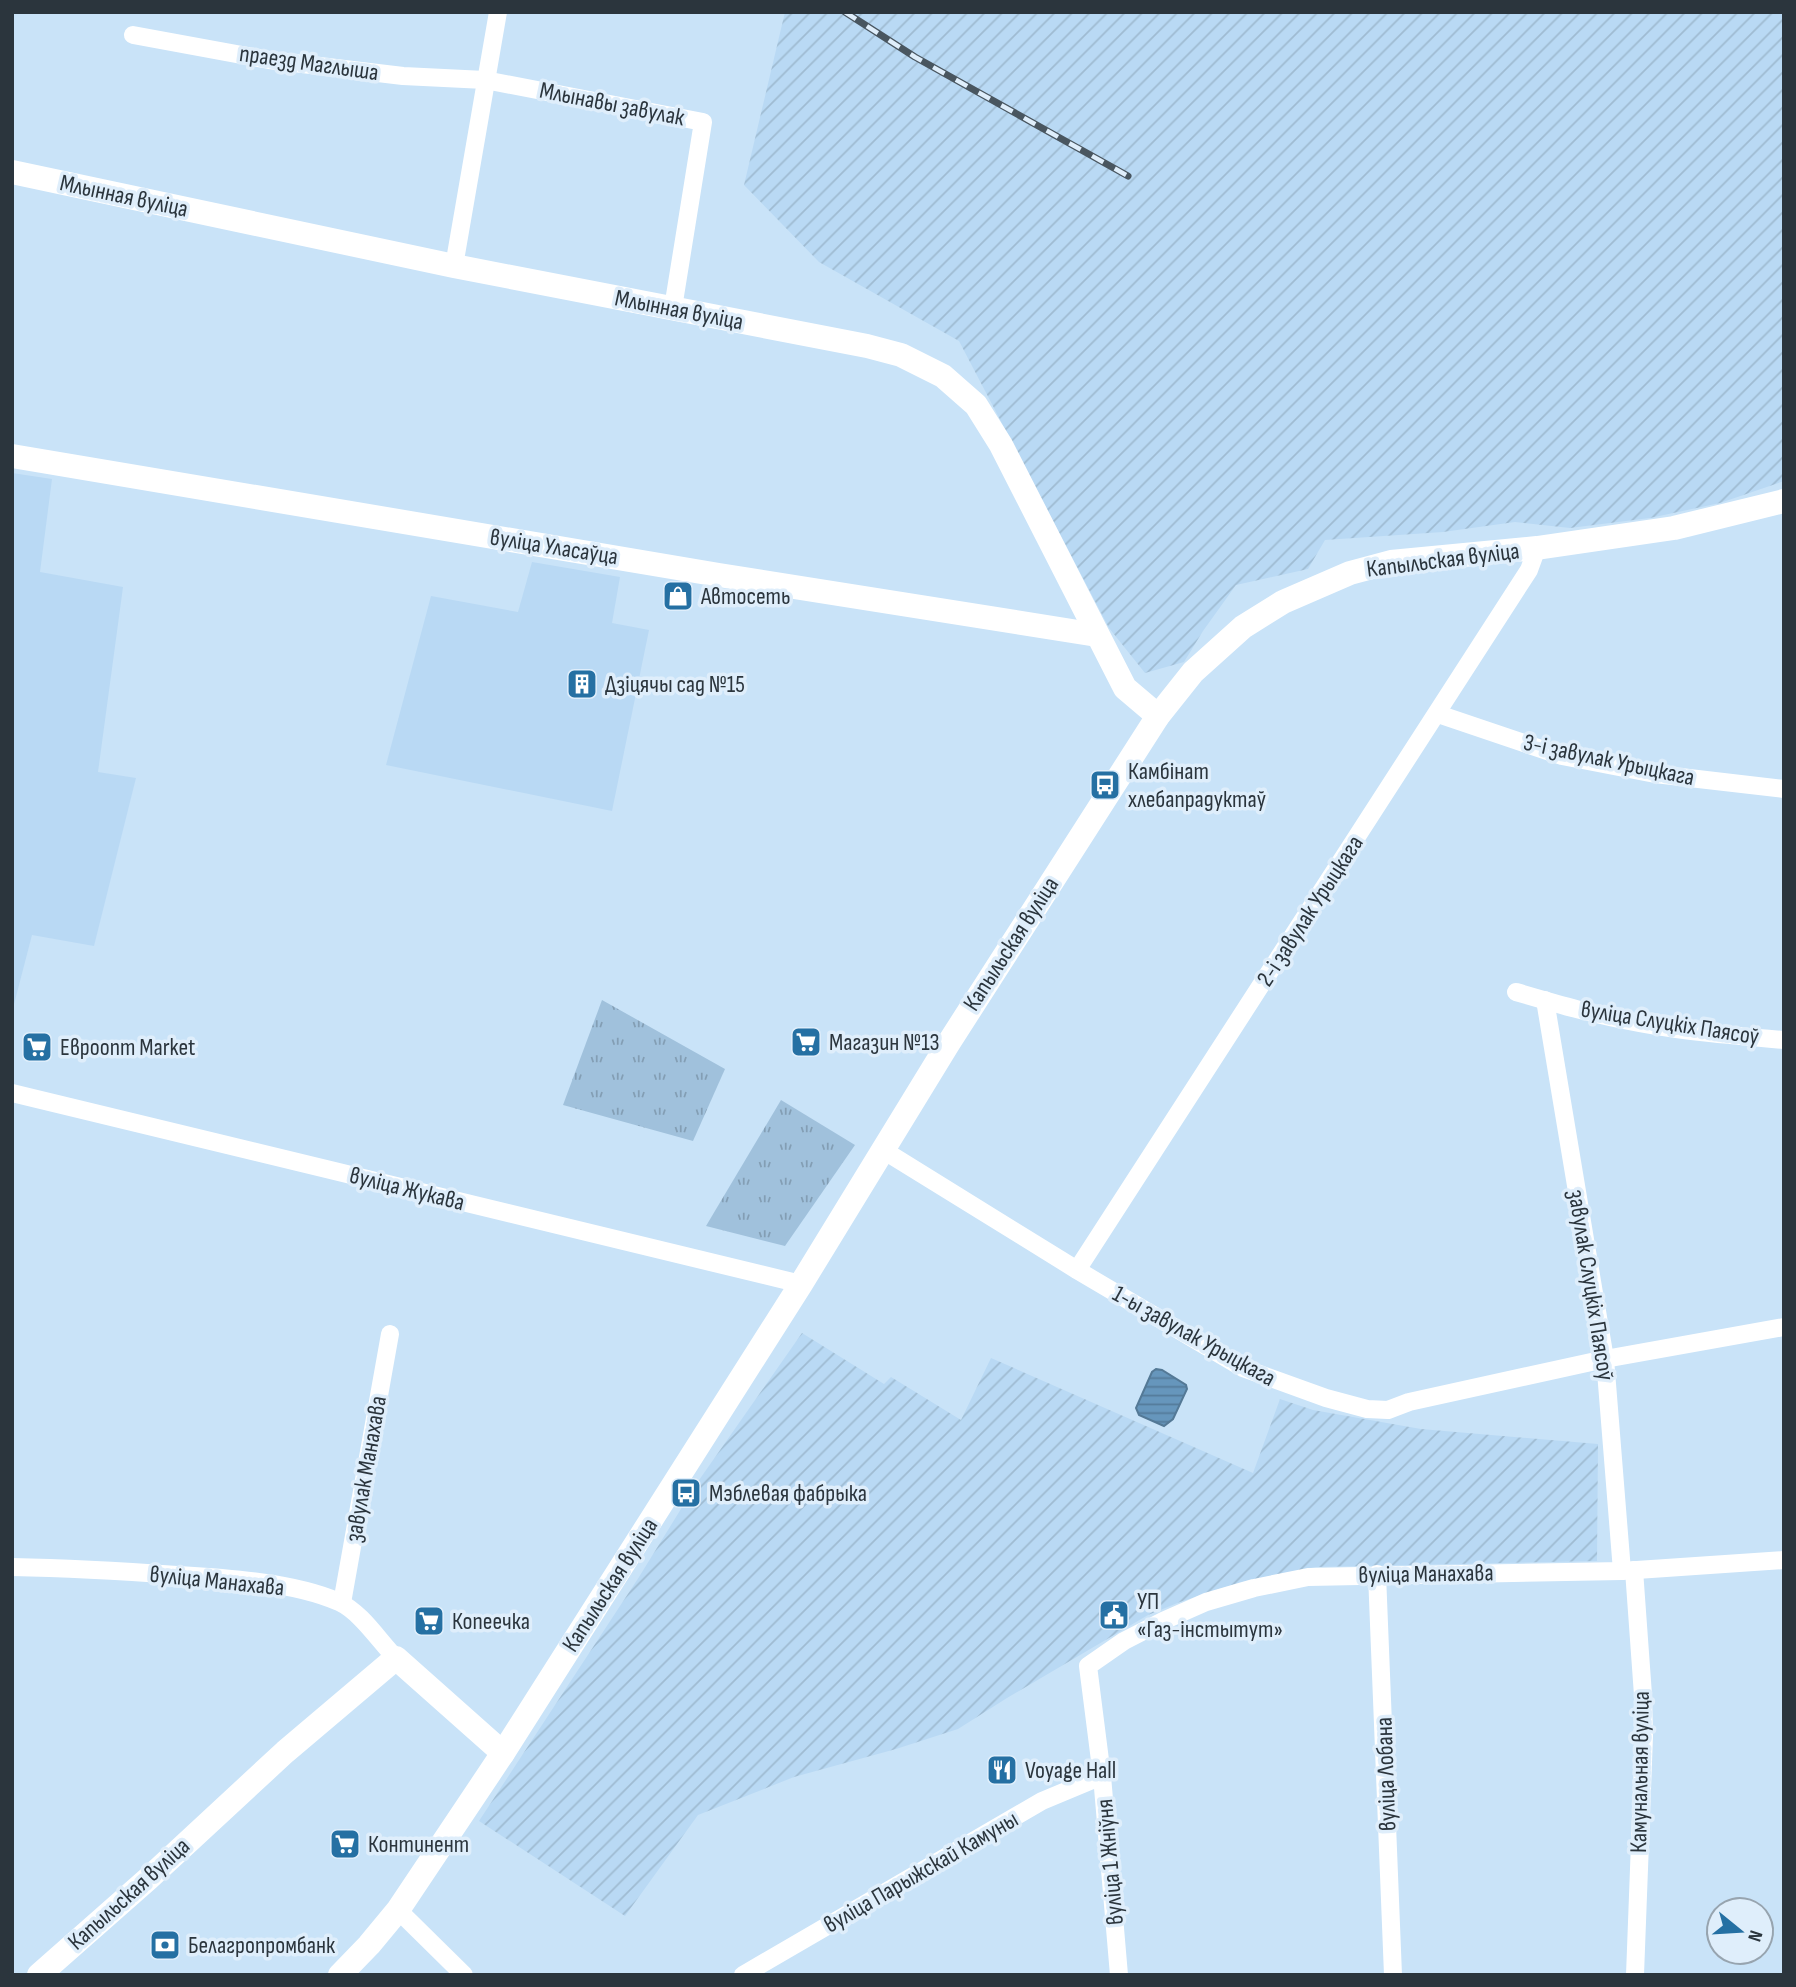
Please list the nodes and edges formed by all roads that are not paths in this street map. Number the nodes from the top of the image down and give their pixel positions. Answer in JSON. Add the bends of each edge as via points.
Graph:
{"nodes":[{"id":1,"x":498,"y":12,"type":"edge"},
{"id":2,"x":133,"y":35,"type":"dead end"},
{"id":3,"x":485,"y":79,"type":"junction"},
{"id":4,"x":12,"y":172,"type":"edge"},
{"id":5,"x":454,"y":266,"type":"junction"},
{"id":6,"x":673,"y":308,"type":"junction"},
{"id":7,"x":12,"y":456,"type":"edge"},
{"id":8,"x":1784,"y":501,"type":"edge"},
{"id":9,"x":1537,"y":548,"type":"junction"},
{"id":10,"x":1097,"y":635,"type":"junction"},
{"id":11,"x":1438,"y":714,"type":"junction"},
{"id":12,"x":1158,"y":716,"type":"junction"},
{"id":13,"x":1784,"y":789,"type":"edge"},
{"id":14,"x":1516,"y":992,"type":"dead end"},
{"id":15,"x":1545,"y":1000,"type":"junction"},
{"id":16,"x":1784,"y":1040,"type":"edge"},
{"id":17,"x":12,"y":1093,"type":"edge"},
{"id":18,"x":883,"y":1150,"type":"junction"},
{"id":19,"x":1077,"y":1270,"type":"junction"},
{"id":20,"x":802,"y":1284,"type":"junction"},
{"id":21,"x":1784,"y":1327,"type":"edge"},
{"id":22,"x":390,"y":1334,"type":"dead end"},
{"id":23,"x":1605,"y":1359,"type":"junction"},
{"id":24,"x":1784,"y":1560,"type":"edge"},
{"id":25,"x":12,"y":1567,"type":"edge"},
{"id":26,"x":1628,"y":1571,"type":"junction"},
{"id":27,"x":1377,"y":1574,"type":"junction"},
{"id":28,"x":342,"y":1603,"type":"junction"},
{"id":29,"x":396,"y":1658,"type":"junction"},
{"id":30,"x":1088,"y":1666,"type":"joint"},
{"id":31,"x":503,"y":1753,"type":"junction"},
{"id":32,"x":1102,"y":1776,"type":"junction"},
{"id":33,"x":398,"y":1910,"type":"junction"},
{"id":34,"x":39,"y":1975,"type":"edge"},
{"id":35,"x":340,"y":1975,"type":"edge"},
{"id":36,"x":464,"y":1975,"type":"edge"},
{"id":37,"x":743,"y":1975,"type":"edge"},
{"id":38,"x":1119,"y":1975,"type":"edge"},
{"id":39,"x":1393,"y":1975,"type":"edge"},
{"id":40,"x":1635,"y":1975,"type":"edge"}],
"edges":[{"from":1,"to":3,"type":"street"},
{"from":2,"to":3,"type":"street","name":"праезд Маглыша","via":[[269,60],[403,76]]},
{"from":3,"to":5,"type":"street"},
{"from":3,"to":6,"type":"street","name":"Млынавы завулак","via":[[703,122]]},
{"from":4,"to":5,"type":"main road","name":"Млынная вуліца"},
{"from":5,"to":6,"type":"main road","name":"Млынная вуліца"},
{"from":6,"to":10,"type":"main road","name":"Млынная вуліца","via":[[867,346],[901,355],[943,376],[976,405],[1001,445]]},
{"from":7,"to":10,"type":"main road","name":"вуліца Уласаўца"},
{"from":8,"to":9,"type":"main road","name":"Капыльская вуліца","via":[[1674,528]]},
{"from":9,"to":11,"type":"street","name":"2-і завулак Урыцкага","via":[[1529,570]]},
{"from":9,"to":12,"type":"main road","name":"Капыльская вуліца","via":[[1391,562],[1318,586],[1243,627],[1193,672]]},
{"from":10,"to":12,"type":"main road","name":"Млынная вуліца","via":[[1125,688]]},
{"from":11,"to":13,"type":"street","name":"3-і завулак Урыцкага","via":[[1562,756],[1655,774]]},
{"from":11,"to":19,"type":"street","name":"2-і завулак Урыцкага"},
{"from":12,"to":18,"type":"main road","name":"Капыльская вуліца"},
{"from":14,"to":15,"type":"street","name":"вуліца Слуцкіх Паясоў"},
{"from":15,"to":16,"type":"street","name":"вуліца Слуцкіх Паясоў","via":[[1640,1023]]},
{"from":15,"to":23,"type":"street","name":"завулак Слуцкіх Паясоў"},
{"from":17,"to":20,"type":"street","name":"вуліца Жукава"},
{"from":18,"to":19,"type":"street","name":"1-ы завулак Урыцкага"},
{"from":18,"to":20,"type":"main road","name":"Капыльская вуліца"},
{"from":19,"to":23,"type":"street","name":"1-ы завулак Урыцкага","via":[[1244,1368],[1367,1409],[1388,1410]]},
{"from":20,"to":31,"type":"main road","name":"Капыльская вуліца"},
{"from":21,"to":23,"type":"street","name":"1-ы завулак Урыцкага"},
{"from":22,"to":28,"type":"street","name":"завулак Манахава"},
{"from":23,"to":26,"type":"street","name":"завулак Слуцкіх Паясоў"},
{"from":24,"to":26,"type":"street","name":"вуліца Манахава"},
{"from":25,"to":28,"type":"street","name":"вуліца Манахава","via":[[224,1578],[271,1584]]},
{"from":26,"to":27,"type":"street","name":"вуліца Манахава"},
{"from":26,"to":40,"type":"street","name":"Камунальная вуліца","via":[[1644,1736]]},
{"from":27,"to":30,"type":"street","name":"вуліца Манахава","via":[[1308,1577],[1206,1602],[1124,1641]]},
{"from":27,"to":39,"type":"street","name":"вуліца Лобана"},
{"from":28,"to":29,"type":"street","name":"вуліца Манахава"},
{"from":29,"to":31,"type":"main road"},
{"from":29,"to":34,"type":"main road","name":"Капыльская вуліца"},
{"from":30,"to":32,"type":"street","name":"вуліца 1 Жніўня"},
{"from":31,"to":33,"type":"main road","name":"Капыльская вуліца"},
{"from":32,"to":37,"type":"street","name":"вуліца Парыжскай Камуны","via":[[1042,1801]]},
{"from":32,"to":38,"type":"street","name":"вуліца 1 Жніўня"},
{"from":33,"to":35,"type":"main road","name":"Капыльская вуліца"},
{"from":33,"to":36,"type":"street"}]}
